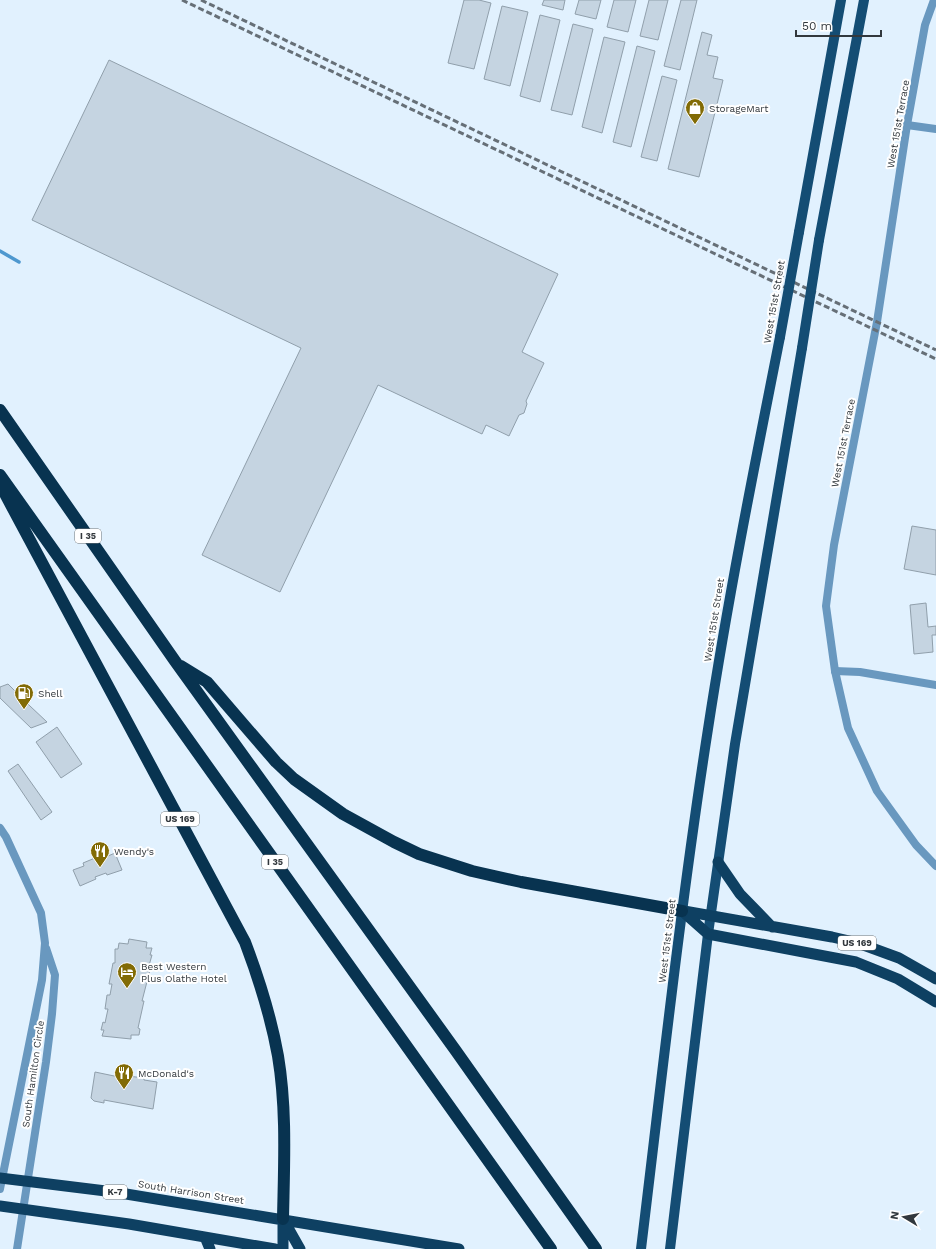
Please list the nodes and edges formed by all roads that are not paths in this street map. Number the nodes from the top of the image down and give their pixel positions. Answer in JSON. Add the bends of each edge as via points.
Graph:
{"nodes":[{"id":1,"x":841,"y":0,"type":"edge"},
{"id":2,"x":864,"y":0,"type":"edge"},
{"id":3,"x":934,"y":0,"type":"edge"},
{"id":4,"x":908,"y":125,"type":"junction"},
{"id":5,"x":936,"y":129,"type":"edge"},
{"id":6,"x":0,"y":410,"type":"edge"},
{"id":7,"x":0,"y":475,"type":"edge"},
{"id":8,"x":0,"y":484,"type":"edge"},
{"id":9,"x":175,"y":662,"type":"junction"},
{"id":10,"x":835,"y":671,"type":"junction"},
{"id":11,"x":936,"y":685,"type":"edge"},
{"id":12,"x":0,"y":828,"type":"edge"},
{"id":13,"x":718,"y":862,"type":"junction"},
{"id":14,"x":936,"y":866,"type":"edge"},
{"id":15,"x":682,"y":911,"type":"junction"},
{"id":16,"x":710,"y":916,"type":"junction"},
{"id":17,"x":772,"y":927,"type":"junction"},
{"id":18,"x":708,"y":934,"type":"junction"},
{"id":19,"x":45,"y":943,"type":"junction"},
{"id":20,"x":936,"y":979,"type":"edge"},
{"id":21,"x":936,"y":1002,"type":"edge"},
{"id":22,"x":28,"y":1181,"type":"junction"},
{"id":23,"x":1,"y":1182,"type":"edge"},
{"id":24,"x":0,"y":1206,"type":"edge"},
{"id":25,"x":25,"y":1209,"type":"junction"},
{"id":26,"x":283,"y":1220,"type":"junction"},
{"id":27,"x":204,"y":1237,"type":"junction"},
{"id":28,"x":17,"y":1249,"type":"edge"},
{"id":29,"x":210,"y":1249,"type":"edge"},
{"id":30,"x":275,"y":1249,"type":"edge"},
{"id":31,"x":283,"y":1249,"type":"edge"},
{"id":32,"x":300,"y":1249,"type":"edge"},
{"id":33,"x":459,"y":1249,"type":"edge"},
{"id":34,"x":551,"y":1249,"type":"edge"},
{"id":35,"x":596,"y":1249,"type":"edge"},
{"id":36,"x":641,"y":1249,"type":"edge"},
{"id":37,"x":670,"y":1249,"type":"edge"}],
"edges":[{"from":1,"to":15,"type":"main road","name":"West 151st Street","bridge":true,"via":[[780,337],[734,570]]},
{"from":2,"to":13,"type":"main road","bridge":true,"via":[[819,240],[744,681]]},
{"from":3,"to":4,"type":"street","name":"West 151st Terrace","via":[[925,25]]},
{"from":4,"to":5,"type":"street"},
{"from":4,"to":10,"type":"street","name":"West 151st Terrace","via":[[877,322],[834,545],[826,606]]},
{"from":6,"to":9,"type":"highway","number":"I 35"},
{"from":7,"to":34,"type":"highway","number":"I 35"},
{"from":8,"to":26,"type":"highway","number":"US 169","via":[[245,942],[269,1016],[278,1056],[284,1134]]},
{"from":9,"to":15,"type":"highway","number":"US 169","via":[[207,682],[276,762],[294,779],[343,814],[394,842],[419,854],[472,871]]},
{"from":9,"to":35,"type":"highway","number":"I 35"},
{"from":10,"to":11,"type":"street","via":[[860,672]]},
{"from":10,"to":14,"type":"street","name":"West 151st Terrace","via":[[848,728],[877,791],[916,845]]},
{"from":12,"to":19,"type":"street","name":"South Hamilton Circle","via":[[41,913]]},
{"from":13,"to":16,"type":"main road"},
{"from":13,"to":17,"type":"highway","via":[[740,894]]},
{"from":15,"to":16,"type":"highway","number":"US 169"},
{"from":15,"to":18,"type":"highway"},
{"from":15,"to":36,"type":"main road","name":"West 151st Street"},
{"from":16,"to":17,"type":"highway","number":"US 169"},
{"from":16,"to":18,"type":"main road"},
{"from":17,"to":20,"type":"highway","number":"US 169","via":[[858,943],[899,958]]},
{"from":18,"to":21,"type":"highway","via":[[856,962],[898,979]]},
{"from":18,"to":37,"type":"main road"},
{"from":19,"to":22,"type":"street","name":"South Hamilton Circle","via":[[54,975],[53,999]]},
{"from":19,"to":23,"type":"street","name":"South Hamilton Circle","via":[[39,995]]},
{"from":22,"to":23,"type":"highway","name":"South Harrison Street","number":"K-7"},
{"from":22,"to":25,"type":"street","name":"South Hamilton Circle"},
{"from":22,"to":26,"type":"highway","name":"South Harrison Street","number":"K-7","via":[[114,1192]]},
{"from":24,"to":25,"type":"highway"},
{"from":25,"to":27,"type":"highway"},
{"from":25,"to":28,"type":"street","name":"South Hamilton Circle"},
{"from":26,"to":31,"type":"highway","number":"US 169"},
{"from":26,"to":32,"type":"highway"},
{"from":26,"to":33,"type":"highway","number":"K-7"},
{"from":27,"to":29,"type":"highway"},
{"from":27,"to":30,"type":"highway"}]}
